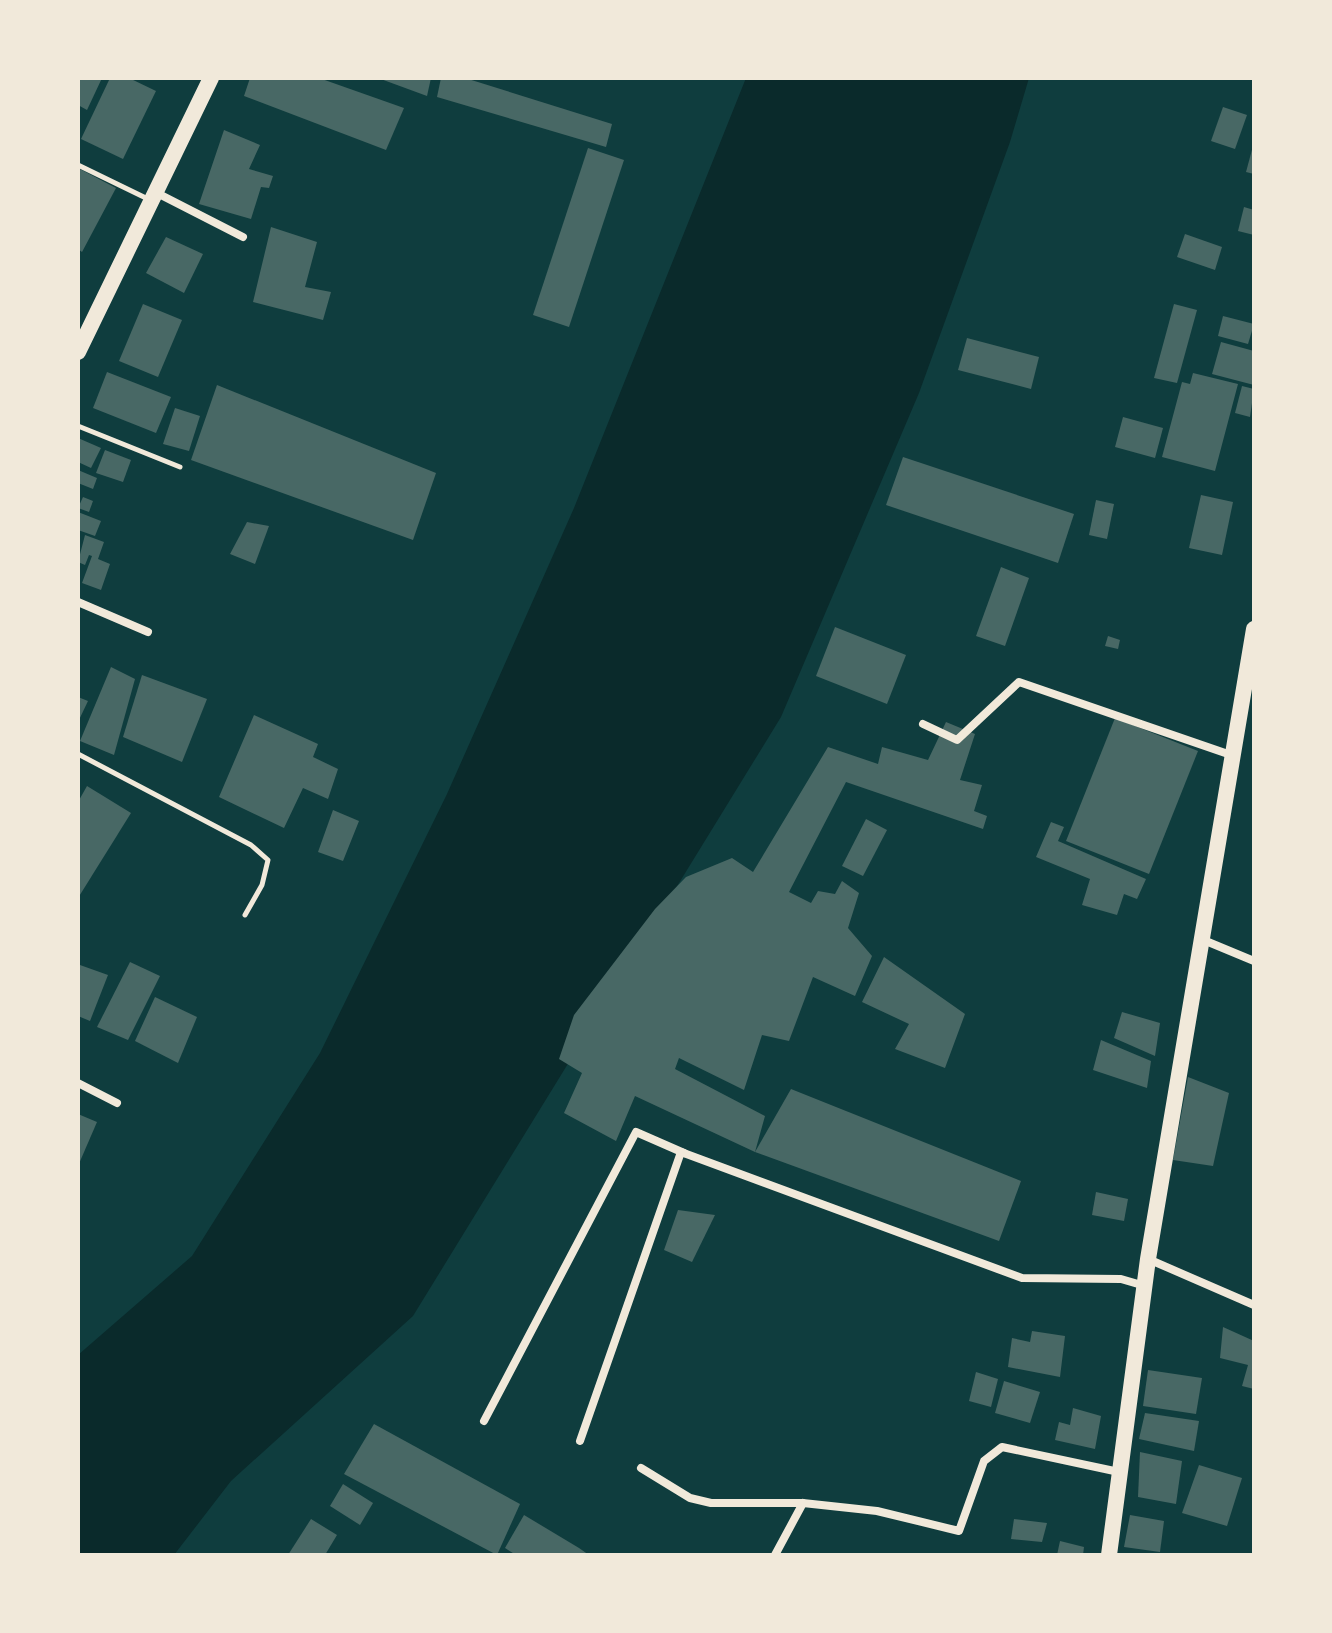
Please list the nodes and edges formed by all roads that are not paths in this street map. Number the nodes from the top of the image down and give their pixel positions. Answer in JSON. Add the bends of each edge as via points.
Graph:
{"nodes":[{"id":1,"x":211,"y":78,"type":"edge"},
{"id":2,"x":78,"y":165,"type":"edge"},
{"id":3,"x":153,"y":196,"type":"junction"},
{"id":4,"x":243,"y":237,"type":"dead end"},
{"id":5,"x":78,"y":352,"type":"edge"},
{"id":6,"x":78,"y":426,"type":"edge"},
{"id":7,"x":180,"y":467,"type":"dead end"},
{"id":8,"x":78,"y":602,"type":"edge"},
{"id":9,"x":1254,"y":629,"type":"edge"},
{"id":10,"x":148,"y":632,"type":"dead end"},
{"id":11,"x":923,"y":724,"type":"dead end"},
{"id":12,"x":78,"y":754,"type":"edge"},
{"id":13,"x":1231,"y":755,"type":"junction"},
{"id":14,"x":245,"y":915,"type":"dead end"},
{"id":15,"x":1201,"y":939,"type":"junction"},
{"id":16,"x":1254,"y":961,"type":"edge"},
{"id":17,"x":78,"y":1083,"type":"edge"},
{"id":18,"x":117,"y":1103,"type":"dead end"},
{"id":19,"x":686,"y":1154,"type":"junction"},
{"id":20,"x":1148,"y":1259,"type":"junction"},
{"id":21,"x":1145,"y":1286,"type":"junction"},
{"id":22,"x":1254,"y":1305,"type":"edge"},
{"id":23,"x":484,"y":1421,"type":"dead end"},
{"id":24,"x":580,"y":1441,"type":"dead end"},
{"id":25,"x":641,"y":1468,"type":"dead end"},
{"id":26,"x":1120,"y":1472,"type":"junction"},
{"id":27,"x":803,"y":1503,"type":"junction"},
{"id":28,"x":775,"y":1555,"type":"edge"},
{"id":29,"x":1109,"y":1555,"type":"edge"}],
"edges":[{"from":1,"to":3,"type":"main road"},
{"from":2,"to":3,"type":"lane"},
{"from":3,"to":4,"type":"street"},
{"from":3,"to":5,"type":"main road"},
{"from":6,"to":7,"type":"lane"},
{"from":8,"to":10,"type":"street"},
{"from":9,"to":13,"type":"main road"},
{"from":11,"to":13,"type":"street","via":[[957,740],[1019,682]]},
{"from":12,"to":14,"type":"lane","via":[[251,845],[268,860],[262,885]]},
{"from":13,"to":15,"type":"main road"},
{"from":15,"to":16,"type":"street"},
{"from":15,"to":20,"type":"main road"},
{"from":17,"to":18,"type":"street"},
{"from":19,"to":21,"type":"street","via":[[1022,1278],[1121,1279]]},
{"from":19,"to":23,"type":"street","via":[[636,1132]]},
{"from":19,"to":24,"type":"street","via":[[681,1152]]},
{"from":20,"to":21,"type":"main road"},
{"from":20,"to":22,"type":"street"},
{"from":21,"to":26,"type":"main road"},
{"from":25,"to":27,"type":"street","via":[[690,1498],[711,1503]]},
{"from":26,"to":27,"type":"street","via":[[1002,1447],[984,1461],[959,1531],[877,1511]]},
{"from":26,"to":29,"type":"main road"},
{"from":27,"to":28,"type":"street"}]}
